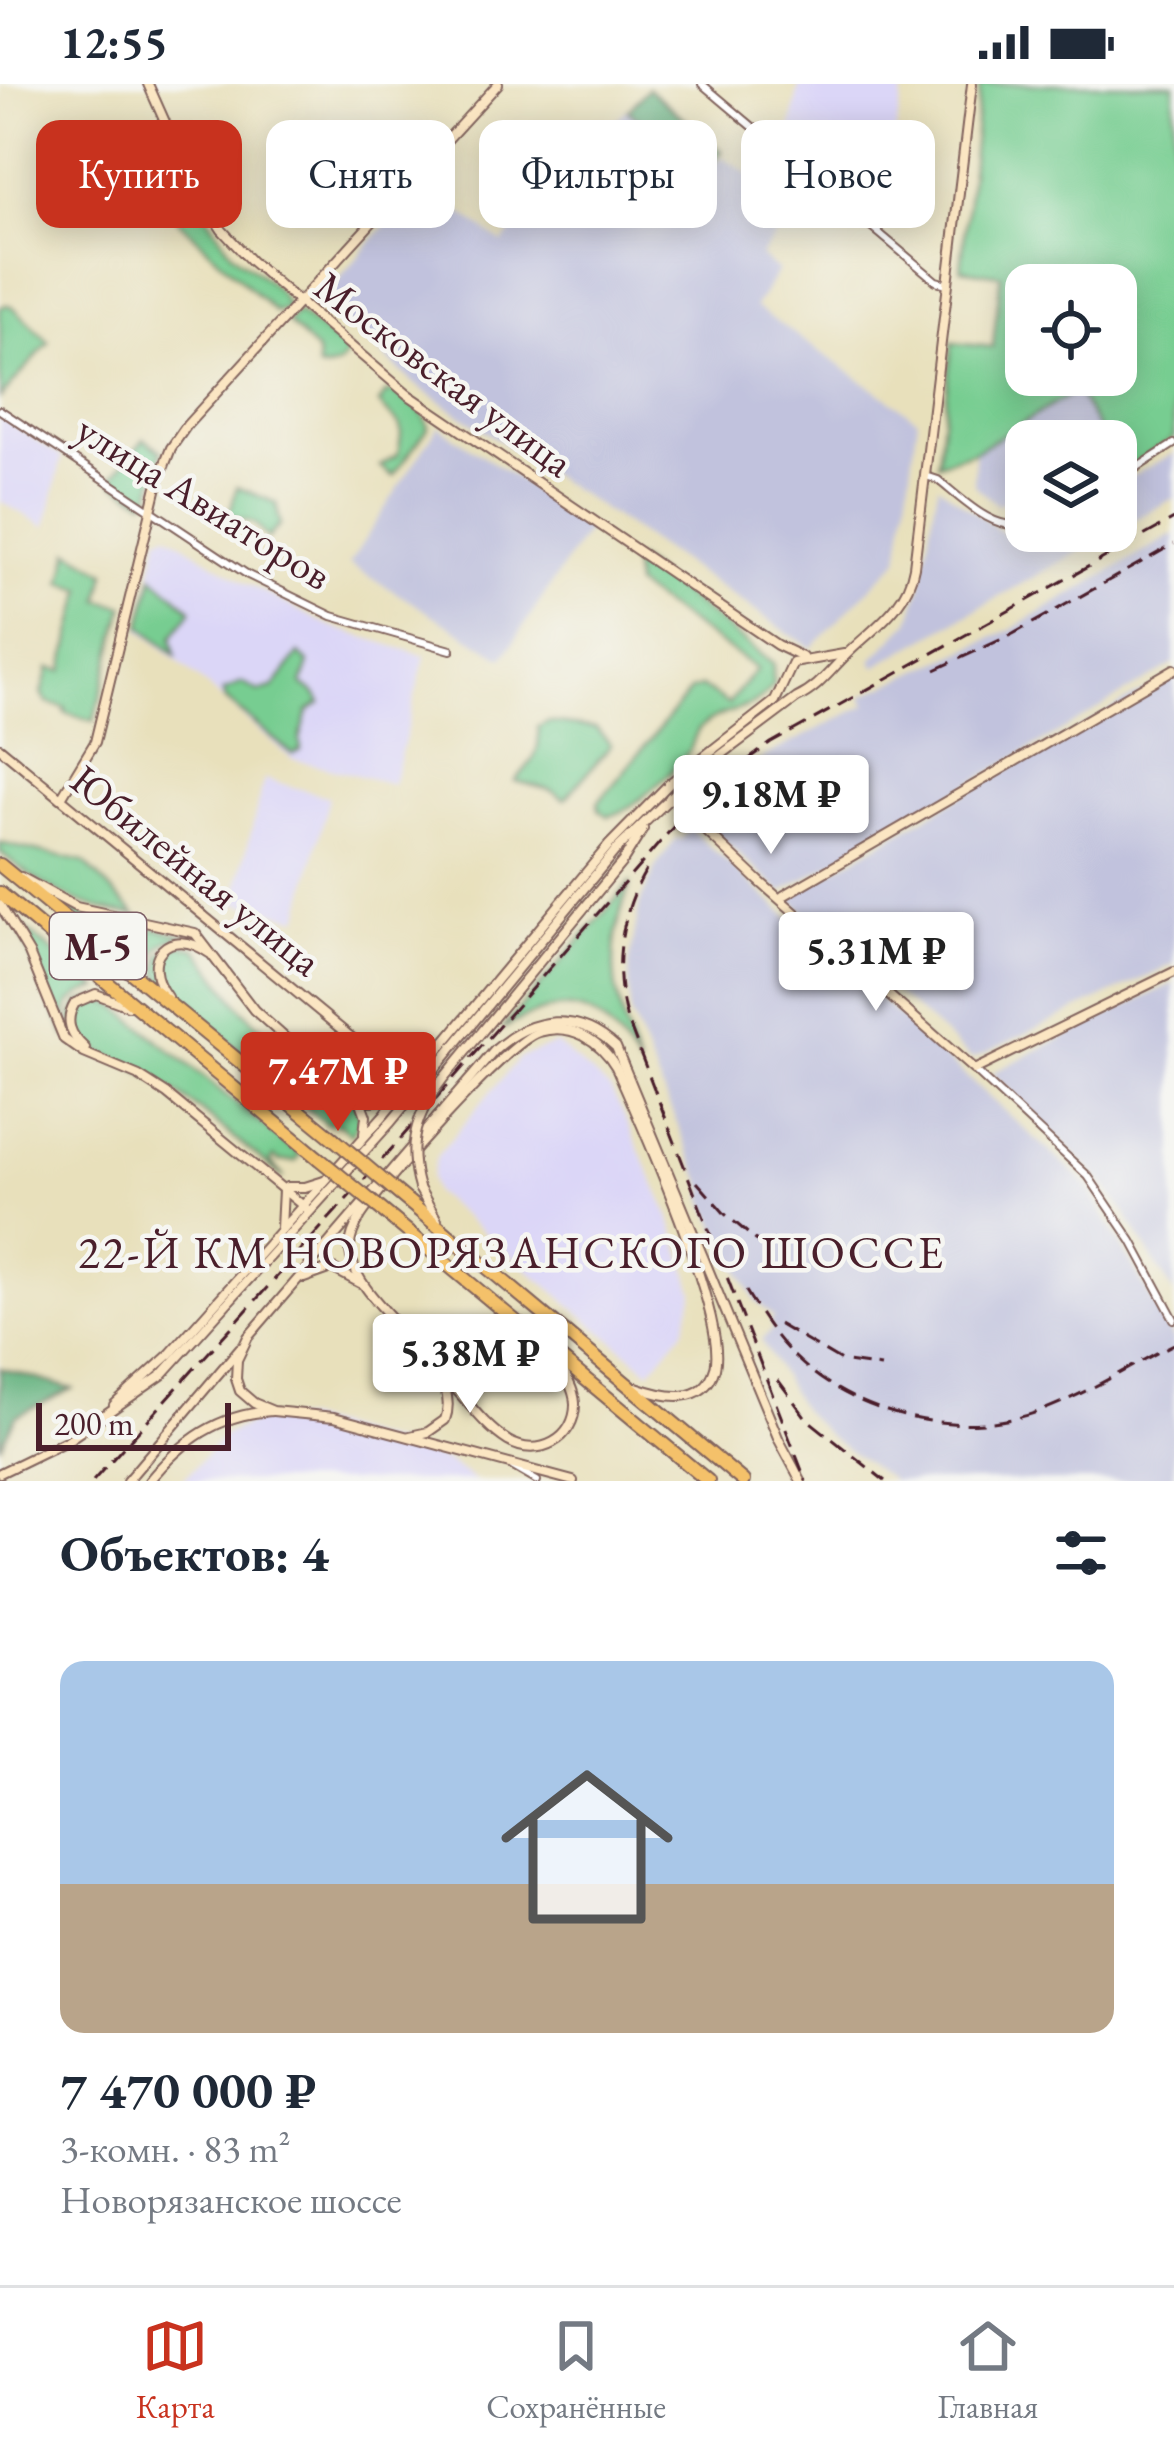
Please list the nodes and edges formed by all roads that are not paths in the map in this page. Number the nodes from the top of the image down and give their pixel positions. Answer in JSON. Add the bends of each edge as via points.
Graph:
{"nodes":[{"id":1,"x":148,"y":84,"type":"edge"},
{"id":2,"x":498,"y":84,"type":"edge"},
{"id":3,"x":702,"y":84,"type":"edge"},
{"id":4,"x":972,"y":84,"type":"edge"},
{"id":5,"x":947,"y":284,"type":"junction"},
{"id":6,"x":298,"y":302,"type":"junction"},
{"id":7,"x":0,"y":410,"type":"edge"},
{"id":8,"x":1174,"y":444,"type":"edge"},
{"id":9,"x":1137,"y":468,"type":"edge"},
{"id":10,"x":925,"y":476,"type":"junction"},
{"id":11,"x":152,"y":512,"type":"junction"},
{"id":12,"x":1005,"y":526,"type":"edge"},
{"id":13,"x":777,"y":645,"type":"junction"},
{"id":14,"x":451,"y":650,"type":"dead end"},
{"id":15,"x":850,"y":652,"type":"junction"},
{"id":16,"x":807,"y":658,"type":"junction"},
{"id":17,"x":1174,"y":669,"type":"edge"},
{"id":18,"x":788,"y":677,"type":"junction"},
{"id":19,"x":821,"y":682,"type":"junction"},
{"id":20,"x":808,"y":693,"type":"junction"},
{"id":21,"x":0,"y":748,"type":"edge"},
{"id":22,"x":670,"y":797,"type":"junction"},
{"id":23,"x":62,"y":798,"type":"junction"},
{"id":24,"x":653,"y":812,"type":"junction"},
{"id":25,"x":730,"y":852,"type":"junction"},
{"id":26,"x":2,"y":866,"type":"edge"},
{"id":27,"x":0,"y":893,"type":"edge"},
{"id":28,"x":783,"y":896,"type":"junction"},
{"id":29,"x":0,"y":905,"type":"edge"},
{"id":30,"x":809,"y":924,"type":"junction"},
{"id":31,"x":215,"y":957,"type":"junction"},
{"id":32,"x":1174,"y":972,"type":"edge"},
{"id":33,"x":146,"y":1016,"type":"junction"},
{"id":34,"x":192,"y":1024,"type":"junction"},
{"id":35,"x":101,"y":1059,"type":"junction"},
{"id":36,"x":974,"y":1070,"type":"junction"},
{"id":37,"x":409,"y":1085,"type":"junction"},
{"id":38,"x":358,"y":1096,"type":"junction"},
{"id":39,"x":400,"y":1096,"type":"junction"},
{"id":40,"x":387,"y":1119,"type":"junction"},
{"id":41,"x":362,"y":1139,"type":"junction"},
{"id":42,"x":326,"y":1180,"type":"junction"},
{"id":43,"x":282,"y":1186,"type":"junction"},
{"id":44,"x":307,"y":1209,"type":"junction"},
{"id":45,"x":280,"y":1230,"type":"junction"},
{"id":46,"x":444,"y":1232,"type":"junction"},
{"id":47,"x":295,"y":1284,"type":"junction"},
{"id":48,"x":367,"y":1287,"type":"junction"},
{"id":49,"x":1174,"y":1319,"type":"edge"},
{"id":50,"x":248,"y":1337,"type":"junction"},
{"id":51,"x":187,"y":1343,"type":"junction"},
{"id":52,"x":551,"y":1350,"type":"junction"},
{"id":53,"x":428,"y":1360,"type":"junction"},
{"id":54,"x":626,"y":1384,"type":"junction"},
{"id":55,"x":273,"y":1411,"type":"junction"},
{"id":56,"x":408,"y":1436,"type":"junction"},
{"id":57,"x":505,"y":1463,"type":"junction"},
{"id":58,"x":0,"y":1474,"type":"edge"},
{"id":59,"x":127,"y":1481,"type":"edge"},
{"id":60,"x":148,"y":1481,"type":"edge"},
{"id":61,"x":537,"y":1481,"type":"edge"},
{"id":62,"x":573,"y":1481,"type":"edge"},
{"id":63,"x":708,"y":1481,"type":"edge"},
{"id":64,"x":743,"y":1481,"type":"edge"},
{"id":65,"x":801,"y":1481,"type":"edge"}],
"edges":[{"from":1,"to":6,"type":"main road","name":"Московская улица","via":[[222,230]]},
{"from":2,"to":6,"type":"main road"},
{"from":3,"to":5,"type":"street"},
{"from":4,"to":5,"type":"main road"},
{"from":5,"to":10,"type":"main road"},
{"from":6,"to":11,"type":"main road","via":[[177,437]]},
{"from":6,"to":13,"type":"main road","name":"Московская улица","via":[[407,394]]},
{"from":7,"to":11,"type":"street","name":"улица Авиаторов"},
{"from":8,"to":9,"type":"street"},
{"from":10,"to":12,"type":"street"},
{"from":10,"to":15,"type":"main road","via":[[904,596]]},
{"from":11,"to":14,"type":"street","name":"улица Авиаторов","via":[[318,610]]},
{"from":11,"to":23,"type":"main road","via":[[95,742]]},
{"from":13,"to":16,"type":"main road","name":"Московская улица"},
{"from":13,"to":18,"type":"main road"},
{"from":15,"to":16,"type":"main road"},
{"from":15,"to":19,"type":"main road"},
{"from":16,"to":18,"type":"main road","via":[[793,663]]},
{"from":16,"to":19,"type":"main road","via":[[822,670]]},
{"from":17,"to":28,"type":"main road"},
{"from":18,"to":20,"type":"main road"},
{"from":18,"to":37,"type":"main road","via":[[776,701],[670,783],[609,844]]},
{"from":19,"to":20,"type":"main road"},
{"from":20,"to":22,"type":"main road"},
{"from":21,"to":23,"type":"main road","name":"Юбилейная улица"},
{"from":22,"to":24,"type":"main road"},
{"from":22,"to":25,"type":"main road"},
{"from":23,"to":37,"type":"main road","name":"Юбилейная улица"},
{"from":24,"to":40,"type":"main road"},
{"from":24,"to":46,"type":"main road","number":"М-5","bridge":true,"via":[[623,861],[416,1121],[419,1188]]},
{"from":25,"to":28,"type":"main road"},
{"from":25,"to":30,"type":"main road"},
{"from":26,"to":31,"type":"main road","number":"М-5","via":[[76,907],[195,933]]},
{"from":26,"to":34,"type":"highway","number":"М-5"},
{"from":27,"to":33,"type":"highway","number":"М-5"},
{"from":28,"to":30,"type":"main road"},
{"from":29,"to":35,"type":"main road","number":"М-5","via":[[29,953],[57,1028],[72,1046]]},
{"from":30,"to":36,"type":"main road"},
{"from":31,"to":34,"type":"main road","number":"М-5","via":[[178,941],[155,961],[161,989]]},
{"from":31,"to":38,"type":"main road","number":"М-5","via":[[254,1010]]},
{"from":32,"to":36,"type":"main road"},
{"from":33,"to":35,"type":"main road","number":"М-5","via":[[106,996],[75,1003],[74,1037]]},
{"from":33,"to":52,"type":"highway","number":"М-5","bridge":true},
{"from":34,"to":46,"type":"highway","number":"М-5","bridge":true},
{"from":35,"to":43,"type":"main road","number":"М-5","via":[[166,1094]]},
{"from":36,"to":49,"type":"street","via":[[1088,1176]]},
{"from":37,"to":39,"type":"main road"},
{"from":38,"to":39,"type":"main road","via":[[376,1103]]},
{"from":38,"to":41,"type":"main road","via":[[366,1116]]},
{"from":39,"to":40,"type":"main road"},
{"from":40,"to":41,"type":"main road"},
{"from":40,"to":44,"type":"main road"},
{"from":41,"to":42,"type":"main road"},
{"from":42,"to":43,"type":"main road"},
{"from":42,"to":44,"type":"main road"},
{"from":43,"to":44,"type":"main road","number":"М-5"},
{"from":43,"to":45,"type":"main road"},
{"from":44,"to":45,"type":"main road"},
{"from":44,"to":51,"type":"main road"},
{"from":45,"to":51,"type":"main road"},
{"from":46,"to":54,"type":"highway","number":"М-5"},
{"from":47,"to":48,"type":"main road","via":[[332,1268]]},
{"from":47,"to":50,"type":"main road"},
{"from":47,"to":65,"type":"main road","via":[[508,1038],[547,1022],[577,1023],[603,1035],[624,1062]]},
{"from":48,"to":53,"type":"main road"},
{"from":48,"to":54,"type":"main road","number":"М-5","via":[[351,1241],[377,1196],[514,1046],[538,1033],[574,1032],[616,1066],[677,1214],[716,1353],[700,1390],[674,1398]]},
{"from":50,"to":55,"type":"main road","via":[[237,1385]]},
{"from":50,"to":59,"type":"main road"},
{"from":51,"to":58,"type":"main road","via":[[149,1387]]},
{"from":52,"to":53,"type":"main road","number":"М-5","via":[[574,1411],[566,1432],[541,1448],[503,1438]]},
{"from":52,"to":63,"type":"highway","number":"М-5"},
{"from":53,"to":56,"type":"main road","via":[[448,1394],[448,1411],[438,1427]]},
{"from":54,"to":64,"type":"highway","number":"М-5"},
{"from":55,"to":56,"type":"main road"},
{"from":55,"to":60,"type":"main road","via":[[208,1427]]},
{"from":56,"to":57,"type":"main road"},
{"from":57,"to":61,"type":"street"},
{"from":57,"to":62,"type":"main road"}]}
